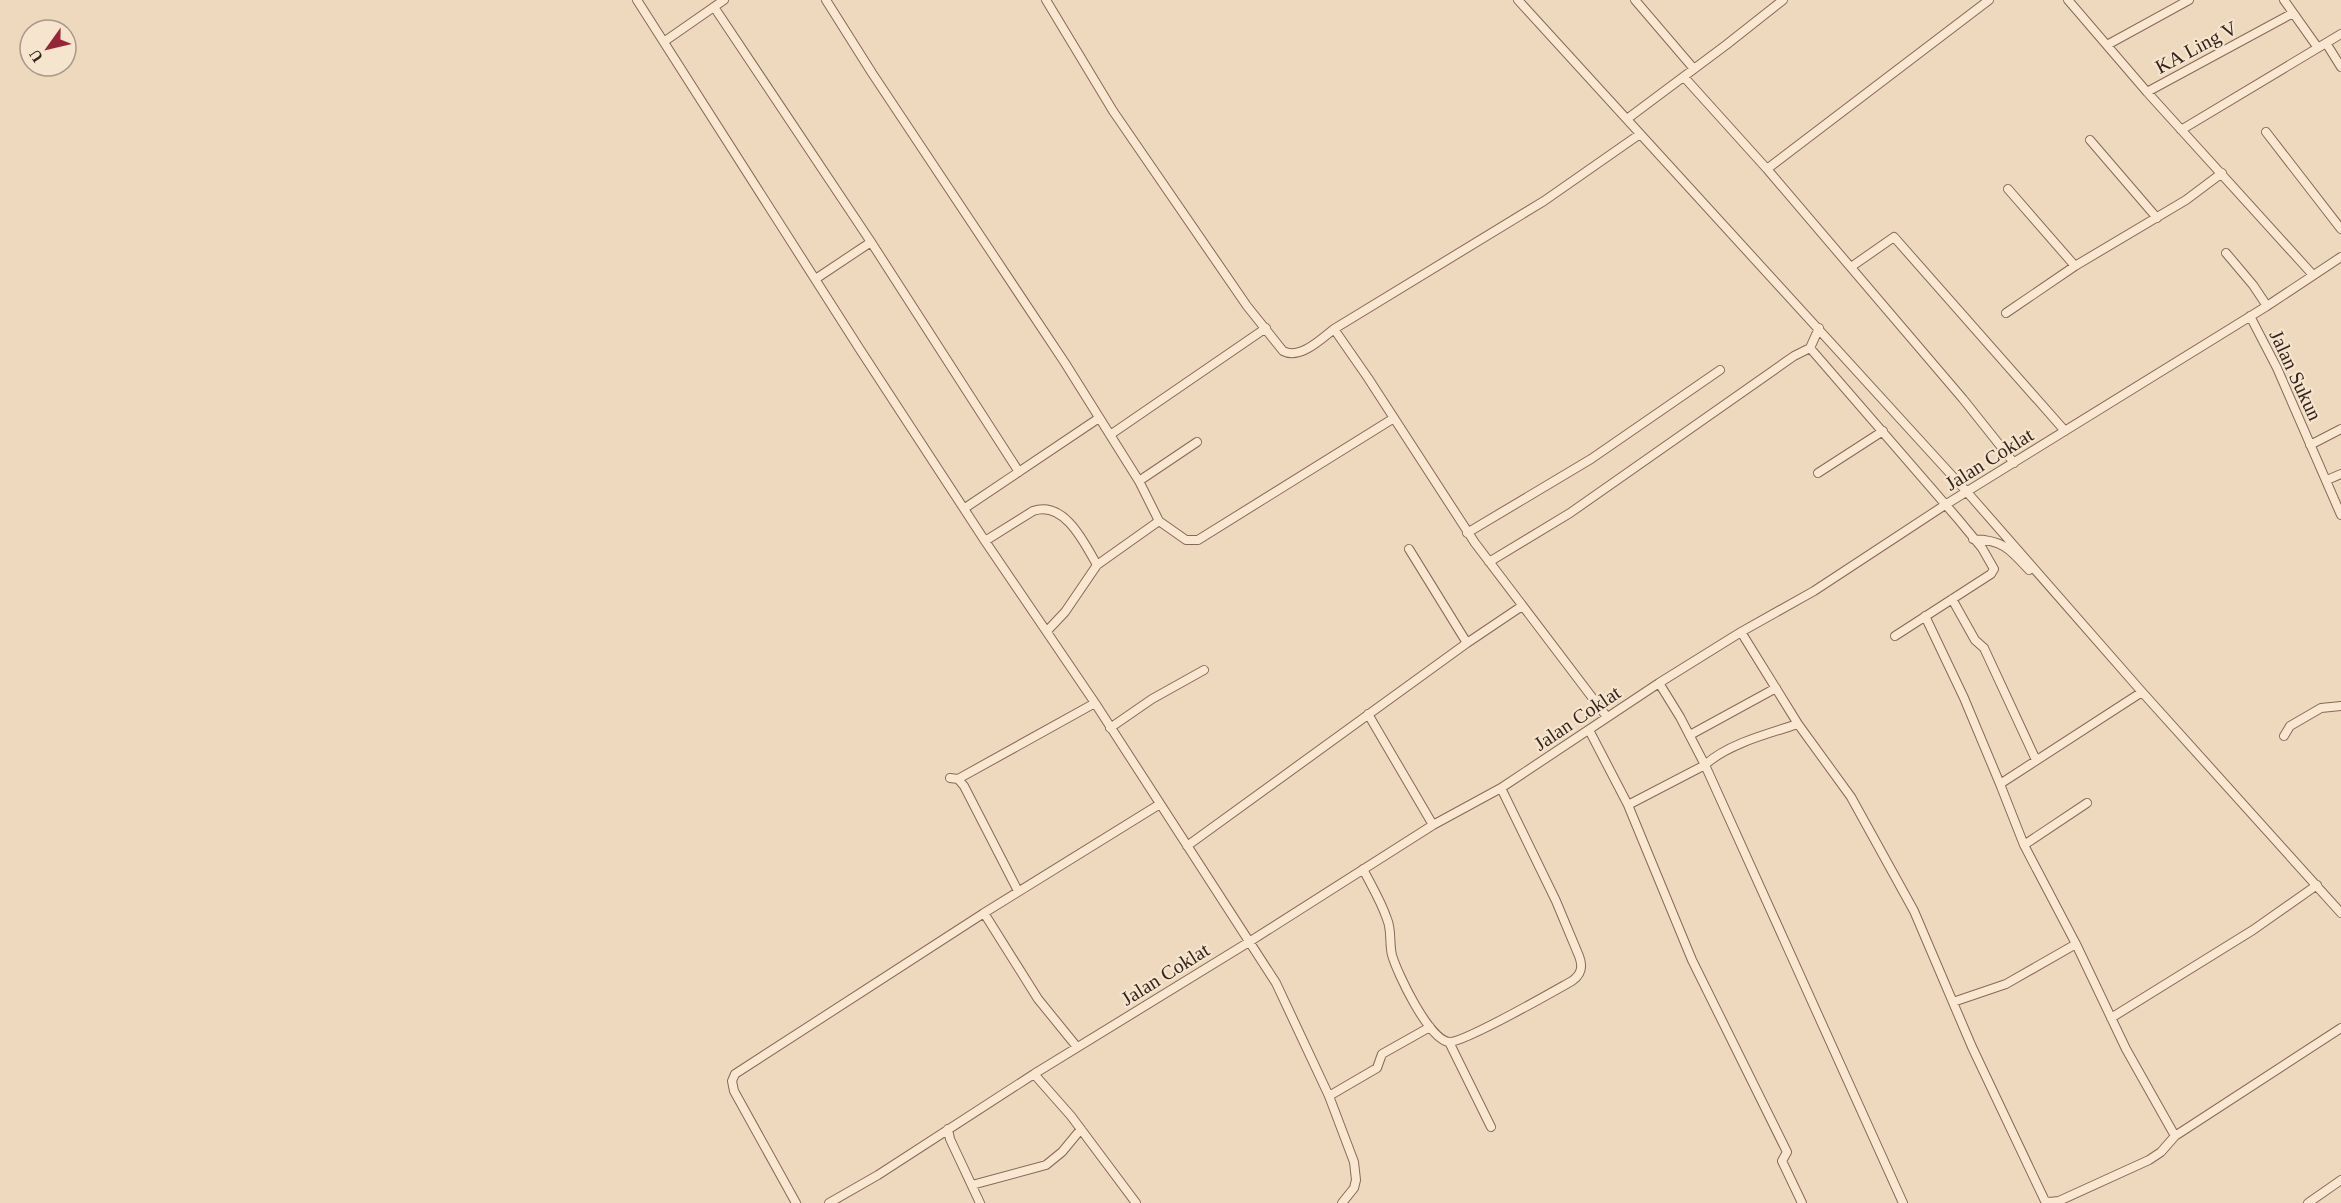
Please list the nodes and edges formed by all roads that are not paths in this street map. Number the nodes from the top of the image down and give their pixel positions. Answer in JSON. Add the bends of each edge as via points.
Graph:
{"nodes":[{"id":1,"x":637,"y":0,"type":"edge"},
{"id":2,"x":724,"y":0,"type":"edge"},
{"id":3,"x":826,"y":0,"type":"edge"},
{"id":4,"x":1046,"y":0,"type":"edge"},
{"id":5,"x":1518,"y":0,"type":"edge"},
{"id":6,"x":1635,"y":0,"type":"edge"},
{"id":7,"x":1783,"y":0,"type":"edge"},
{"id":8,"x":1989,"y":0,"type":"edge"},
{"id":9,"x":2068,"y":0,"type":"edge"},
{"id":10,"x":2189,"y":0,"type":"edge"},
{"id":11,"x":2286,"y":1,"type":"edge"},
{"id":12,"x":714,"y":6,"type":"junction"},
{"id":13,"x":2293,"y":13,"type":"junction"},
{"id":14,"x":2341,"y":34,"type":"edge"},
{"id":15,"x":665,"y":41,"type":"junction"},
{"id":16,"x":2326,"y":43,"type":"junction"},
{"id":17,"x":2107,"y":45,"type":"junction"},
{"id":18,"x":2318,"y":48,"type":"junction"},
{"id":19,"x":2341,"y":67,"type":"edge"},
{"id":20,"x":1694,"y":69,"type":"junction"},
{"id":21,"x":1684,"y":77,"type":"junction"},
{"id":22,"x":2147,"y":92,"type":"junction"},
{"id":23,"x":1627,"y":119,"type":"junction"},
{"id":24,"x":2181,"y":130,"type":"junction"},
{"id":25,"x":2266,"y":132,"type":"dead end"},
{"id":26,"x":1640,"y":134,"type":"junction"},
{"id":27,"x":2090,"y":140,"type":"dead end"},
{"id":28,"x":1767,"y":169,"type":"junction"},
{"id":29,"x":2222,"y":173,"type":"junction"},
{"id":30,"x":2008,"y":189,"type":"dead end"},
{"id":31,"x":2157,"y":218,"type":"junction"},
{"id":32,"x":2341,"y":229,"type":"edge"},
{"id":33,"x":870,"y":242,"type":"junction"},
{"id":34,"x":2226,"y":253,"type":"dead end"},
{"id":35,"x":2341,"y":257,"type":"edge"},
{"id":36,"x":2075,"y":266,"type":"junction"},
{"id":37,"x":1851,"y":267,"type":"junction"},
{"id":38,"x":2313,"y":274,"type":"junction"},
{"id":39,"x":817,"y":278,"type":"junction"},
{"id":40,"x":2267,"y":306,"type":"junction"},
{"id":41,"x":2006,"y":313,"type":"dead end"},
{"id":42,"x":2250,"y":316,"type":"junction"},
{"id":43,"x":1266,"y":328,"type":"junction"},
{"id":44,"x":1819,"y":328,"type":"junction"},
{"id":45,"x":1334,"y":330,"type":"junction"},
{"id":46,"x":1810,"y":348,"type":"junction"},
{"id":47,"x":1720,"y":370,"type":"dead end"},
{"id":48,"x":1099,"y":418,"type":"junction"},
{"id":49,"x":1394,"y":418,"type":"junction"},
{"id":50,"x":2341,"y":429,"type":"edge"},
{"id":51,"x":1883,"y":431,"type":"junction"},
{"id":52,"x":2065,"y":431,"type":"junction"},
{"id":53,"x":1110,"y":435,"type":"junction"},
{"id":54,"x":1197,"y":442,"type":"dead end"},
{"id":55,"x":2310,"y":445,"type":"junction"},
{"id":56,"x":2014,"y":463,"type":"junction"},
{"id":57,"x":1019,"y":472,"type":"junction"},
{"id":58,"x":1818,"y":473,"type":"dead end"},
{"id":59,"x":2341,"y":474,"type":"edge"},
{"id":60,"x":2327,"y":480,"type":"junction"},
{"id":61,"x":1139,"y":481,"type":"junction"},
{"id":62,"x":1967,"y":492,"type":"junction"},
{"id":63,"x":1945,"y":505,"type":"junction"},
{"id":64,"x":965,"y":508,"type":"junction"},
{"id":65,"x":2341,"y":514,"type":"edge"},
{"id":66,"x":1158,"y":521,"type":"junction"},
{"id":67,"x":1467,"y":533,"type":"junction"},
{"id":68,"x":1973,"y":539,"type":"junction"},
{"id":69,"x":985,"y":541,"type":"junction"},
{"id":70,"x":1409,"y":549,"type":"dead end"},
{"id":71,"x":1489,"y":562,"type":"junction"},
{"id":72,"x":1097,"y":565,"type":"junction"},
{"id":73,"x":1952,"y":599,"type":"junction"},
{"id":74,"x":1522,"y":606,"type":"junction"},
{"id":75,"x":2071,"y":610,"type":"junction"},
{"id":76,"x":1925,"y":616,"type":"junction"},
{"id":77,"x":1047,"y":632,"type":"junction"},
{"id":78,"x":1741,"y":632,"type":"junction"},
{"id":79,"x":1895,"y":636,"type":"dead end"},
{"id":80,"x":1467,"y":643,"type":"junction"},
{"id":81,"x":1204,"y":670,"type":"dead end"},
{"id":82,"x":1659,"y":683,"type":"junction"},
{"id":83,"x":1776,"y":688,"type":"junction"},
{"id":84,"x":2142,"y":692,"type":"junction"},
{"id":85,"x":1095,"y":703,"type":"junction"},
{"id":86,"x":2341,"y":706,"type":"edge"},
{"id":87,"x":1368,"y":714,"type":"junction"},
{"id":88,"x":1607,"y":717,"type":"junction"},
{"id":89,"x":1798,"y":724,"type":"junction"},
{"id":90,"x":1110,"y":728,"type":"junction"},
{"id":91,"x":1589,"y":729,"type":"junction"},
{"id":92,"x":1690,"y":735,"type":"junction"},
{"id":93,"x":2284,"y":736,"type":"dead end"},
{"id":94,"x":2036,"y":760,"type":"junction"},
{"id":95,"x":1706,"y":765,"type":"junction"},
{"id":96,"x":2000,"y":784,"type":"junction"},
{"id":97,"x":1501,"y":788,"type":"junction"},
{"id":98,"x":2087,"y":803,"type":"dead end"},
{"id":99,"x":1160,"y":804,"type":"junction"},
{"id":100,"x":1631,"y":804,"type":"junction"},
{"id":101,"x":1433,"y":825,"type":"junction"},
{"id":102,"x":1187,"y":846,"type":"junction"},
{"id":103,"x":2024,"y":846,"type":"junction"},
{"id":104,"x":1363,"y":869,"type":"junction"},
{"id":105,"x":2317,"y":885,"type":"junction"},
{"id":106,"x":1018,"y":891,"type":"junction"},
{"id":107,"x":984,"y":913,"type":"junction"},
{"id":108,"x":2341,"y":913,"type":"edge"},
{"id":109,"x":1249,"y":942,"type":"junction"},
{"id":110,"x":2076,"y":944,"type":"junction"},
{"id":111,"x":1953,"y":1002,"type":"junction"},
{"id":112,"x":2111,"y":1018,"type":"junction"},
{"id":113,"x":1430,"y":1027,"type":"junction"},
{"id":114,"x":2341,"y":1028,"type":"edge"},
{"id":115,"x":1449,"y":1042,"type":"junction"},
{"id":116,"x":1077,"y":1047,"type":"junction"},
{"id":117,"x":1034,"y":1074,"type":"junction"},
{"id":118,"x":1329,"y":1096,"type":"junction"},
{"id":119,"x":1491,"y":1127,"type":"dead end"},
{"id":120,"x":948,"y":1129,"type":"junction"},
{"id":121,"x":1081,"y":1129,"type":"junction"},
{"id":122,"x":2175,"y":1136,"type":"junction"},
{"id":123,"x":2341,"y":1180,"type":"edge"},
{"id":124,"x":972,"y":1185,"type":"junction"},
{"id":125,"x":796,"y":1203,"type":"edge"},
{"id":126,"x":830,"y":1203,"type":"edge"},
{"id":127,"x":980,"y":1203,"type":"edge"},
{"id":128,"x":1136,"y":1203,"type":"edge"},
{"id":129,"x":1342,"y":1203,"type":"edge"},
{"id":130,"x":1802,"y":1203,"type":"edge"},
{"id":131,"x":1903,"y":1203,"type":"edge"},
{"id":132,"x":2308,"y":1203,"type":"edge"}],
"edges":[{"from":1,"to":15,"type":"street"},
{"from":2,"to":12,"type":"street"},
{"from":3,"to":48,"type":"street"},
{"from":4,"to":43,"type":"street","via":[[1113,111]]},
{"from":5,"to":23,"type":"street"},
{"from":6,"to":20,"type":"street"},
{"from":7,"to":20,"type":"street"},
{"from":8,"to":28,"type":"street"},
{"from":9,"to":17,"type":"street"},
{"from":10,"to":17,"type":"street"},
{"from":11,"to":13,"type":"street"},
{"from":12,"to":15,"type":"street"},
{"from":12,"to":33,"type":"street"},
{"from":13,"to":18,"type":"street"},
{"from":13,"to":22,"type":"street","name":"KA Ling V"},
{"from":14,"to":16,"type":"street"},
{"from":15,"to":39,"type":"street","via":[[744,170]]},
{"from":16,"to":18,"type":"street"},
{"from":16,"to":19,"type":"street"},
{"from":17,"to":22,"type":"street"},
{"from":18,"to":24,"type":"street"},
{"from":20,"to":21,"type":"street"},
{"from":21,"to":23,"type":"street"},
{"from":21,"to":28,"type":"street"},
{"from":22,"to":24,"type":"street"},
{"from":23,"to":26,"type":"street"},
{"from":24,"to":29,"type":"street"},
{"from":25,"to":32,"type":"street"},
{"from":26,"to":44,"type":"street"},
{"from":26,"to":45,"type":"street","via":[[1544,201]]},
{"from":27,"to":31,"type":"street"},
{"from":28,"to":37,"type":"street"},
{"from":29,"to":31,"type":"street"},
{"from":29,"to":38,"type":"street"},
{"from":30,"to":36,"type":"street"},
{"from":31,"to":36,"type":"street"},
{"from":33,"to":39,"type":"street"},
{"from":33,"to":57,"type":"street"},
{"from":34,"to":40,"type":"street"},
{"from":35,"to":38,"type":"street","name":"Jalan Coklat"},
{"from":36,"to":41,"type":"street"},
{"from":37,"to":52,"type":"street","via":[[1894,237]]},
{"from":37,"to":56,"type":"street"},
{"from":38,"to":40,"type":"street","name":"Jalan Coklat"},
{"from":39,"to":64,"type":"street"},
{"from":40,"to":42,"type":"street","name":"Jalan Coklat"},
{"from":42,"to":52,"type":"street","name":"Jalan Coklat"},
{"from":42,"to":55,"type":"street","name":"Jalan Sukun"},
{"from":43,"to":45,"type":"street","via":[[1288,354],[1302,352]]},
{"from":43,"to":53,"type":"street"},
{"from":44,"to":46,"type":"street"},
{"from":44,"to":62,"type":"street"},
{"from":45,"to":49,"type":"street"},
{"from":46,"to":51,"type":"street"},
{"from":46,"to":71,"type":"street","via":[[1570,513]]},
{"from":47,"to":67,"type":"street","via":[[1591,459]]},
{"from":48,"to":53,"type":"street"},
{"from":48,"to":57,"type":"street"},
{"from":49,"to":66,"type":"street","via":[[1198,540],[1186,540]]},
{"from":49,"to":67,"type":"street"},
{"from":50,"to":55,"type":"street"},
{"from":51,"to":58,"type":"street"},
{"from":51,"to":63,"type":"street"},
{"from":52,"to":56,"type":"street","name":"Jalan Coklat"},
{"from":53,"to":61,"type":"street"},
{"from":54,"to":61,"type":"street"},
{"from":55,"to":60,"type":"street","name":"Jalan Sukun"},
{"from":56,"to":62,"type":"street","name":"Jalan Coklat"},
{"from":57,"to":64,"type":"street"},
{"from":59,"to":60,"type":"street"},
{"from":60,"to":65,"type":"street","name":"Jalan Sukun"},
{"from":61,"to":66,"type":"street"},
{"from":62,"to":63,"type":"street","name":"Jalan Coklat"},
{"from":62,"to":75,"type":"street"},
{"from":63,"to":68,"type":"street"},
{"from":63,"to":78,"type":"street","name":"Jalan Coklat","via":[[1814,591]]},
{"from":64,"to":69,"type":"street"},
{"from":66,"to":72,"type":"street"},
{"from":67,"to":71,"type":"street"},
{"from":68,"to":73,"type":"street","via":[[1994,569]]},
{"from":68,"to":75,"type":"street","via":[[1992,540],[2005,546]]},
{"from":69,"to":72,"type":"street","via":[[1033,511],[1056,512],[1066,518]]},
{"from":69,"to":77,"type":"street"},
{"from":70,"to":80,"type":"street"},
{"from":71,"to":74,"type":"street"},
{"from":72,"to":77,"type":"street"},
{"from":73,"to":76,"type":"street"},
{"from":73,"to":94,"type":"street","via":[[1984,648]]},
{"from":74,"to":80,"type":"street"},
{"from":74,"to":88,"type":"street"},
{"from":75,"to":84,"type":"street"},
{"from":76,"to":79,"type":"street"},
{"from":76,"to":96,"type":"street"},
{"from":77,"to":85,"type":"street"},
{"from":78,"to":82,"type":"street","name":"Jalan Coklat"},
{"from":78,"to":83,"type":"street"},
{"from":80,"to":87,"type":"street"},
{"from":81,"to":90,"type":"street"},
{"from":82,"to":88,"type":"street","name":"Jalan Coklat"},
{"from":82,"to":92,"type":"street"},
{"from":83,"to":89,"type":"street"},
{"from":83,"to":92,"type":"street"},
{"from":84,"to":94,"type":"street"},
{"from":84,"to":105,"type":"street"},
{"from":85,"to":90,"type":"street"},
{"from":85,"to":106,"type":"street","via":[[954,778],[964,786]]},
{"from":86,"to":93,"type":"street","via":[[2321,708],[2290,726]]},
{"from":87,"to":101,"type":"street"},
{"from":87,"to":102,"type":"street"},
{"from":88,"to":91,"type":"street","name":"Jalan Coklat"},
{"from":89,"to":95,"type":"street","via":[[1714,757]]},
{"from":89,"to":111,"type":"street","via":[[1866,822],[1914,911]]},
{"from":90,"to":99,"type":"street"},
{"from":91,"to":97,"type":"street","name":"Jalan Coklat"},
{"from":91,"to":100,"type":"street"},
{"from":92,"to":95,"type":"street"},
{"from":94,"to":96,"type":"street"},
{"from":95,"to":100,"type":"street"},
{"from":95,"to":131,"type":"street"},
{"from":96,"to":103,"type":"street"},
{"from":97,"to":101,"type":"street","name":"Jalan Coklat"},
{"from":97,"to":115,"type":"street","via":[[1556,901],[1580,956],[1581,970],[1577,978],[1556,990],[1477,1032]]},
{"from":98,"to":103,"type":"street"},
{"from":99,"to":102,"type":"street"},
{"from":99,"to":106,"type":"street"},
{"from":100,"to":130,"type":"street","via":[[1692,960],[1787,1152],[1782,1161]]},
{"from":101,"to":104,"type":"street","name":"Jalan Coklat"},
{"from":102,"to":109,"type":"street"},
{"from":103,"to":110,"type":"street"},
{"from":104,"to":109,"type":"street","name":"Jalan Coklat"},
{"from":104,"to":113,"type":"street","via":[[1389,922],[1395,963]]},
{"from":105,"to":108,"type":"street"},
{"from":105,"to":112,"type":"street","via":[[2253,930]]},
{"from":106,"to":107,"type":"street"},
{"from":107,"to":116,"type":"street","via":[[1038,999]]},
{"from":107,"to":125,"type":"street","via":[[735,1074],[734,1091]]},
{"from":109,"to":116,"type":"street","name":"Jalan Coklat"},
{"from":109,"to":118,"type":"street","via":[[1276,983]]},
{"from":110,"to":111,"type":"street","via":[[2006,984]]},
{"from":110,"to":112,"type":"street"},
{"from":111,"to":122,"type":"street","via":[[2045,1200],[2059,1201],[2149,1160]]},
{"from":112,"to":122,"type":"street"},
{"from":113,"to":115,"type":"street"},
{"from":113,"to":118,"type":"street","via":[[1382,1054],[1377,1068]]},
{"from":114,"to":122,"type":"street"},
{"from":115,"to":119,"type":"street"},
{"from":116,"to":117,"type":"street","name":"Jalan Coklat"},
{"from":117,"to":120,"type":"street","name":"Jalan Coklat"},
{"from":117,"to":121,"type":"street"},
{"from":118,"to":129,"type":"street","via":[[1357,1173],[1354,1188]]},
{"from":120,"to":124,"type":"street"},
{"from":120,"to":126,"type":"street","name":"Jalan Coklat"},
{"from":121,"to":124,"type":"street","via":[[1046,1165]]},
{"from":121,"to":128,"type":"street"},
{"from":123,"to":132,"type":"street"},
{"from":124,"to":127,"type":"street"}]}
